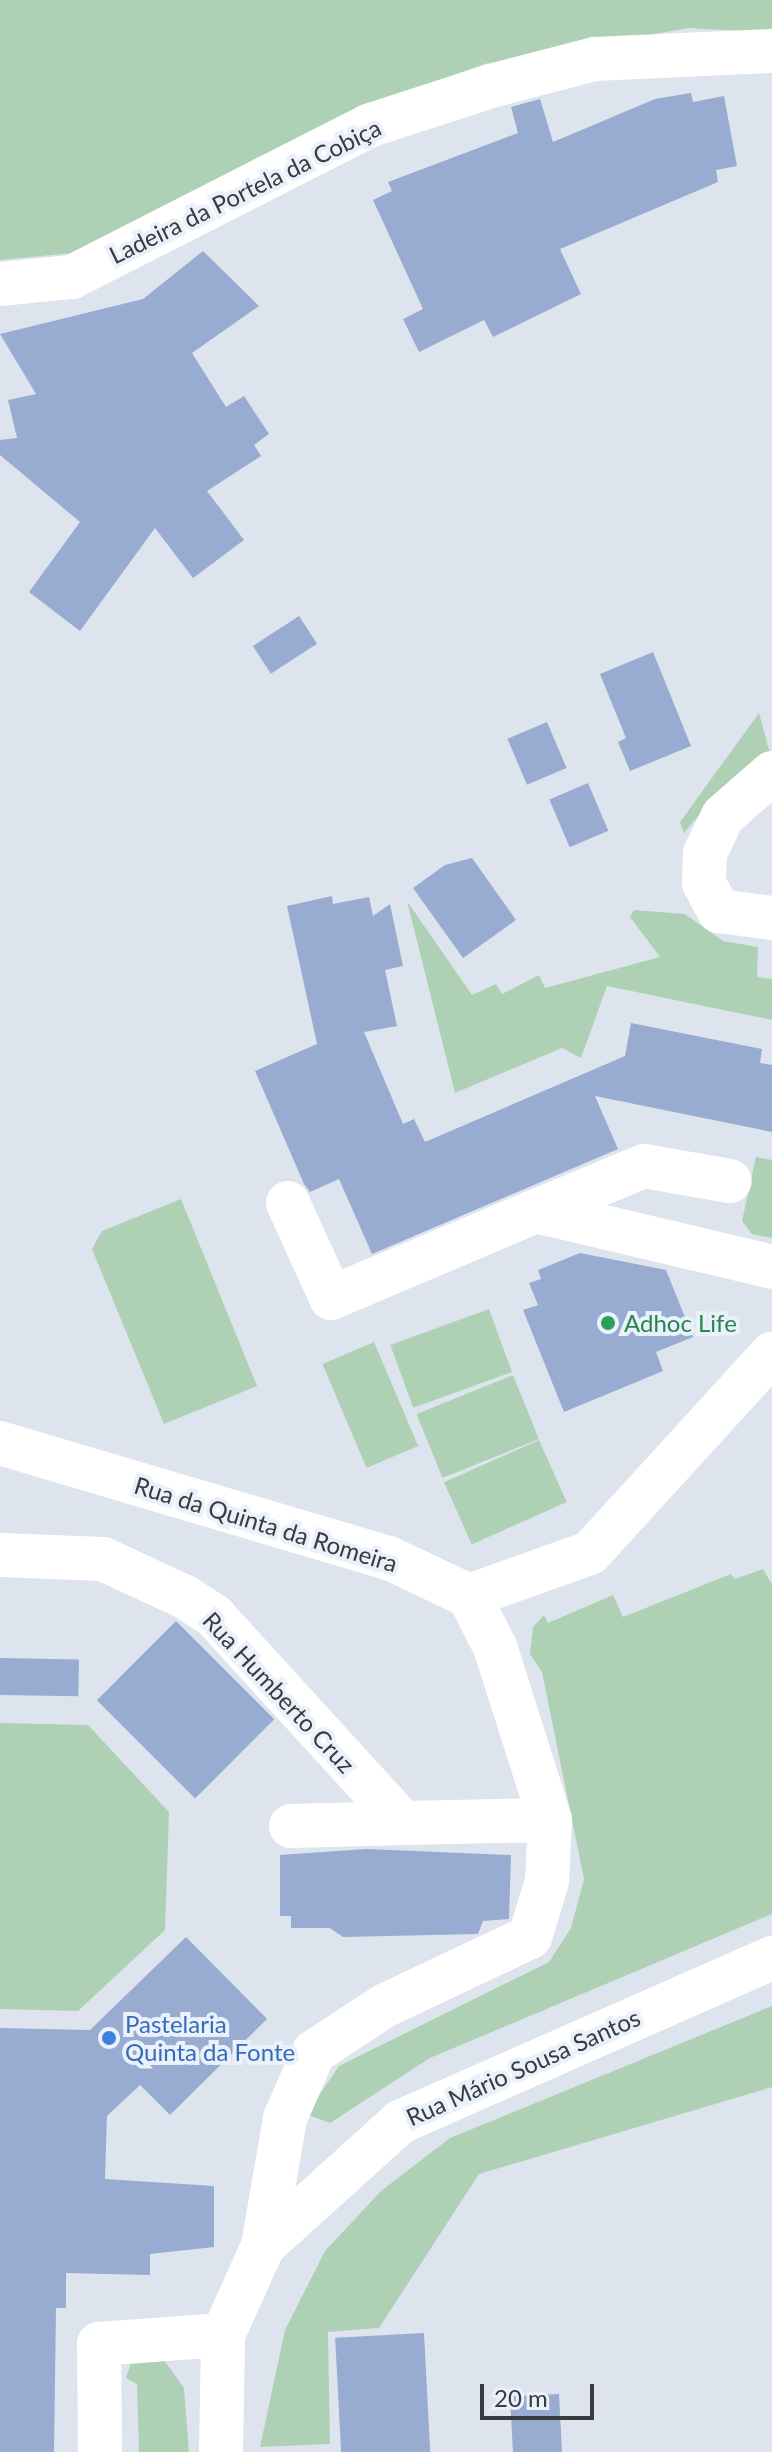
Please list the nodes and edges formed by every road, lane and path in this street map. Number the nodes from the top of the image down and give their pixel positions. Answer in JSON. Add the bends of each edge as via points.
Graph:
{"nodes":[{"id":1,"x":772,"y":51,"type":"edge"},
{"id":2,"x":0,"y":284,"type":"edge"},
{"id":3,"x":772,"y":773,"type":"edge"},
{"id":4,"x":772,"y":918,"type":"edge"},
{"id":5,"x":730,"y":1181,"type":"dead end"},
{"id":6,"x":288,"y":1203,"type":"dead end"},
{"id":7,"x":536,"y":1211,"type":"junction"},
{"id":8,"x":772,"y":1267,"type":"edge"},
{"id":9,"x":772,"y":1354,"type":"edge"},
{"id":10,"x":0,"y":1443,"type":"edge"},
{"id":11,"x":0,"y":1555,"type":"edge"},
{"id":12,"x":469,"y":1596,"type":"junction"},
{"id":13,"x":550,"y":1820,"type":"junction"},
{"id":14,"x":403,"y":1823,"type":"junction"},
{"id":15,"x":291,"y":1826,"type":"dead end"},
{"id":16,"x":772,"y":1958,"type":"edge"},
{"id":17,"x":263,"y":2246,"type":"junction"},
{"id":18,"x":223,"y":2335,"type":"junction"},
{"id":19,"x":100,"y":2452,"type":"edge"},
{"id":20,"x":221,"y":2452,"type":"edge"}],
"edges":[{"from":1,"to":2,"type":"street","name":"Ladeira da Portela da Cobiça","via":[[690,49],[595,59],[491,86],[368,126],[72,277]]},
{"from":3,"to":4,"type":"street","via":[[723,816],[705,853],[704,883],[719,911]]},
{"from":5,"to":7,"type":"street","via":[[644,1166]]},
{"from":6,"to":7,"type":"street","via":[[331,1298]]},
{"from":7,"to":8,"type":"street"},
{"from":9,"to":12,"type":"street","via":[[590,1553]]},
{"from":10,"to":12,"type":"street","name":"Rua da Quinta da Romeira","via":[[389,1558]]},
{"from":11,"to":14,"type":"street","name":"Rua Humberto Cruz","via":[[103,1559],[195,1603]]},
{"from":12,"to":13,"type":"street","via":[[495,1647]]},
{"from":13,"to":14,"type":"street"},
{"from":13,"to":17,"type":"street","via":[[547,1881],[530,1937],[384,2006],[314,2052],[285,2118]]},
{"from":14,"to":15,"type":"street"},
{"from":16,"to":17,"type":"street","name":"Rua Mário Sousa Santos","via":[[400,2122],[324,2183]]},
{"from":17,"to":18,"type":"street"},
{"from":18,"to":19,"type":"street","via":[[99,2344]]},
{"from":18,"to":20,"type":"street"}]}
